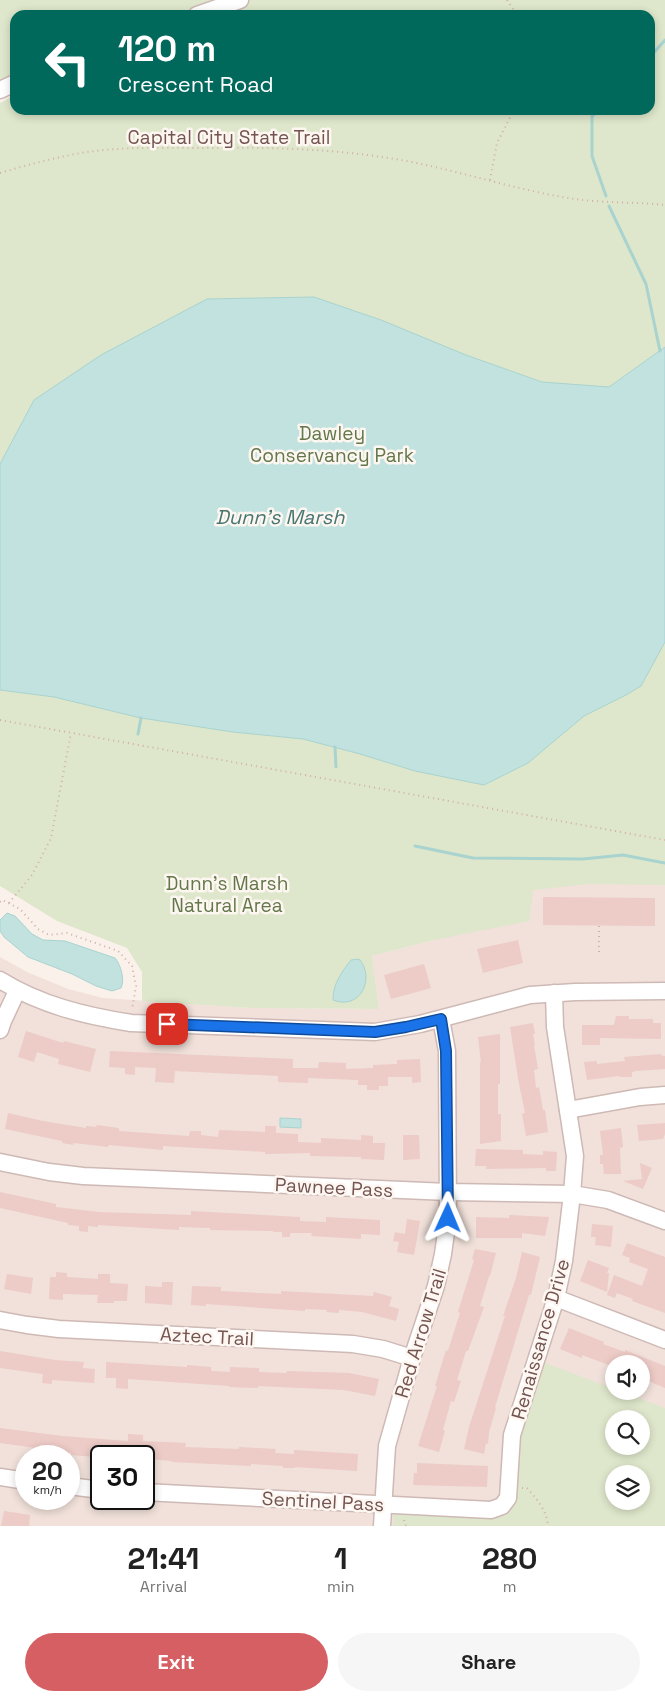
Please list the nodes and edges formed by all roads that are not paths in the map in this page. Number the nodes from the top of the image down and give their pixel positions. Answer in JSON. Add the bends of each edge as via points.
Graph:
{"nodes":[{"id":1,"x":240,"y":0,"type":"edge"},
{"id":2,"x":211,"y":10,"type":"edge"},
{"id":3,"x":0,"y":980,"type":"edge"},
{"id":4,"x":17,"y":991,"type":"junction"},
{"id":5,"x":665,"y":991,"type":"edge"},
{"id":6,"x":554,"y":992,"type":"junction"},
{"id":7,"x":441,"y":1019,"type":"junction"},
{"id":8,"x":0,"y":1030,"type":"edge"},
{"id":9,"x":665,"y":1094,"type":"edge"},
{"id":10,"x":568,"y":1110,"type":"junction"},
{"id":11,"x":0,"y":1162,"type":"edge"},
{"id":12,"x":448,"y":1192,"type":"junction"},
{"id":13,"x":572,"y":1194,"type":"junction"},
{"id":14,"x":665,"y":1221,"type":"edge"},
{"id":15,"x":556,"y":1298,"type":"junction"},
{"id":16,"x":0,"y":1320,"type":"edge"},
{"id":17,"x":665,"y":1340,"type":"edge"},
{"id":18,"x":412,"y":1358,"type":"junction"},
{"id":19,"x":0,"y":1477,"type":"edge"},
{"id":20,"x":15,"y":1479,"type":"edge"},
{"id":21,"x":155,"y":1493,"type":"edge"},
{"id":22,"x":383,"y":1504,"type":"junction"},
{"id":23,"x":502,"y":1506,"type":"joint"},
{"id":24,"x":382,"y":1526,"type":"edge"}],
"edges":[{"from":1,"to":2,"type":"street"},
{"from":3,"to":4,"type":"street"},
{"from":4,"to":7,"type":"street","via":[[76,1012],[132,1022],[375,1032]]},
{"from":4,"to":8,"type":"street"},
{"from":5,"to":6,"type":"street"},
{"from":6,"to":7,"type":"street","via":[[517,998]]},
{"from":6,"to":10,"type":"street","name":"Renaissance Drive","via":[[555,1027]]},
{"from":7,"to":12,"type":"street","name":"Red Arrow Trail","via":[[446,1051]]},
{"from":9,"to":10,"type":"street"},
{"from":10,"to":13,"type":"street","name":"Renaissance Drive","via":[[576,1156]]},
{"from":11,"to":12,"type":"street","name":"Pawnee Pass","via":[[83,1176]]},
{"from":12,"to":13,"type":"street","name":"Pawnee Pass"},
{"from":12,"to":18,"type":"street","name":"Red Arrow Trail","via":[[443,1254]]},
{"from":13,"to":14,"type":"street","name":"Pawnee Pass","via":[[608,1200]]},
{"from":13,"to":15,"type":"street","name":"Renaissance Drive"},
{"from":15,"to":17,"type":"street"},
{"from":15,"to":23,"type":"street","name":"Renaissance Drive","via":[[512,1435],[510,1486],[508,1498]]},
{"from":16,"to":18,"type":"street","name":"Aztec Trail","via":[[59,1329],[353,1344]]},
{"from":18,"to":22,"type":"street","name":"Red Arrow Trail","via":[[387,1446]]},
{"from":19,"to":20,"type":"street"},
{"from":21,"to":22,"type":"street","name":"Sentinel Pass"},
{"from":22,"to":23,"type":"street","name":"Sentinel Pass","via":[[491,1510]]},
{"from":22,"to":24,"type":"street","name":"Red Arrow Trail"}]}
